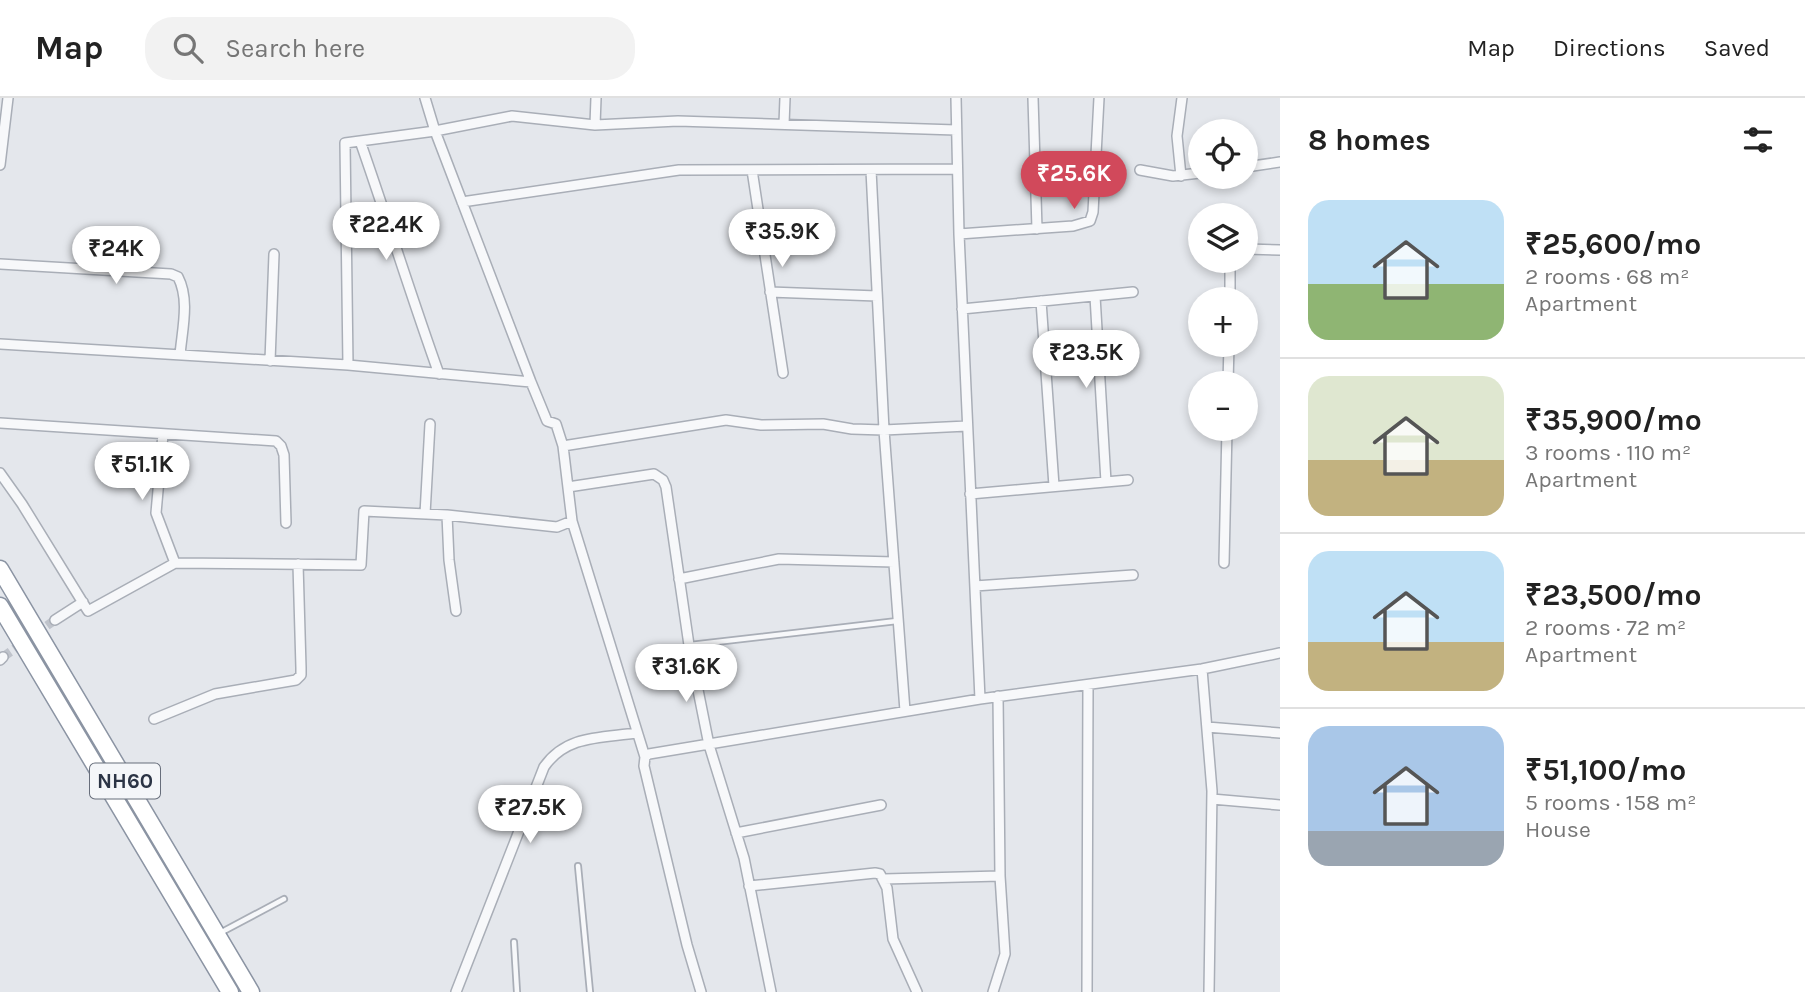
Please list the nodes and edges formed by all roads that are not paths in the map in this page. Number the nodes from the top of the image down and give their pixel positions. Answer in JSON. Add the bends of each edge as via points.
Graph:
{"nodes":[{"id":1,"x":8,"y":98,"type":"edge"},
{"id":2,"x":425,"y":98,"type":"edge"},
{"id":3,"x":596,"y":98,"type":"edge"},
{"id":4,"x":785,"y":98,"type":"edge"},
{"id":5,"x":956,"y":98,"type":"edge"},
{"id":6,"x":1032,"y":98,"type":"edge"},
{"id":7,"x":1099,"y":98,"type":"edge"},
{"id":8,"x":1182,"y":98,"type":"edge"},
{"id":9,"x":784,"y":124,"type":"junction"},
{"id":10,"x":595,"y":125,"type":"junction"},
{"id":11,"x":956,"y":130,"type":"junction"},
{"id":12,"x":435,"y":131,"type":"junction"},
{"id":13,"x":360,"y":141,"type":"junction"},
{"id":14,"x":1280,"y":162,"type":"edge"},
{"id":15,"x":0,"y":165,"type":"edge"},
{"id":16,"x":1258,"y":165,"type":"edge"},
{"id":17,"x":957,"y":169,"type":"junction"},
{"id":18,"x":752,"y":170,"type":"junction"},
{"id":19,"x":871,"y":170,"type":"junction"},
{"id":20,"x":1140,"y":170,"type":"dead end"},
{"id":21,"x":1188,"y":175,"type":"edge"},
{"id":22,"x":1181,"y":176,"type":"junction"},
{"id":23,"x":462,"y":202,"type":"junction"},
{"id":24,"x":1037,"y":229,"type":"junction"},
{"id":25,"x":959,"y":234,"type":"junction"},
{"id":26,"x":1258,"y":249,"type":"edge"},
{"id":27,"x":1280,"y":250,"type":"edge"},
{"id":28,"x":274,"y":254,"type":"dead end"},
{"id":29,"x":0,"y":264,"type":"edge"},
{"id":30,"x":770,"y":292,"type":"junction"},
{"id":31,"x":1133,"y":292,"type":"dead end"},
{"id":32,"x":877,"y":296,"type":"junction"},
{"id":33,"x":1096,"y":296,"type":"junction"},
{"id":34,"x":1041,"y":301,"type":"junction"},
{"id":35,"x":962,"y":309,"type":"junction"},
{"id":36,"x":0,"y":344,"type":"edge"},
{"id":37,"x":180,"y":355,"type":"junction"},
{"id":38,"x":270,"y":361,"type":"junction"},
{"id":39,"x":348,"y":365,"type":"junction"},
{"id":40,"x":783,"y":373,"type":"dead end"},
{"id":41,"x":439,"y":374,"type":"junction"},
{"id":42,"x":531,"y":382,"type":"junction"},
{"id":43,"x":0,"y":423,"type":"edge"},
{"id":44,"x":430,"y":424,"type":"dead end"},
{"id":45,"x":967,"y":426,"type":"junction"},
{"id":46,"x":884,"y":430,"type":"junction"},
{"id":47,"x":163,"y":434,"type":"junction"},
{"id":48,"x":1227,"y":441,"type":"edge"},
{"id":49,"x":563,"y":446,"type":"junction"},
{"id":50,"x":0,"y":473,"type":"edge"},
{"id":51,"x":1128,"y":480,"type":"dead end"},
{"id":52,"x":1106,"y":482,"type":"junction"},
{"id":53,"x":1054,"y":486,"type":"junction"},
{"id":54,"x":568,"y":487,"type":"junction"},
{"id":55,"x":970,"y":494,"type":"junction"},
{"id":56,"x":425,"y":514,"type":"junction"},
{"id":57,"x":447,"y":515,"type":"junction"},
{"id":58,"x":572,"y":521,"type":"junction"},
{"id":59,"x":286,"y":523,"type":"dead end"},
{"id":60,"x":894,"y":562,"type":"junction"},
{"id":61,"x":175,"y":563,"type":"junction"},
{"id":62,"x":1224,"y":563,"type":"dead end"},
{"id":63,"x":298,"y":564,"type":"junction"},
{"id":64,"x":0,"y":569,"type":"edge"},
{"id":65,"x":1133,"y":575,"type":"dead end"},
{"id":66,"x":679,"y":579,"type":"junction"},
{"id":67,"x":975,"y":586,"type":"junction"},
{"id":68,"x":83,"y":602,"type":"junction"},
{"id":69,"x":0,"y":606,"type":"edge"},
{"id":70,"x":456,"y":611,"type":"dead end"},
{"id":71,"x":55,"y":620,"type":"tunnel mouth"},
{"id":72,"x":898,"y":621,"type":"junction"},
{"id":73,"x":689,"y":645,"type":"junction"},
{"id":74,"x":1280,"y":653,"type":"edge"},
{"id":75,"x":1202,"y":669,"type":"junction"},
{"id":76,"x":1088,"y":685,"type":"junction"},
{"id":77,"x":998,"y":696,"type":"junction"},
{"id":78,"x":980,"y":699,"type":"junction"},
{"id":79,"x":905,"y":711,"type":"junction"},
{"id":80,"x":155,"y":719,"type":"dead end"},
{"id":81,"x":1207,"y":727,"type":"junction"},
{"id":82,"x":636,"y":733,"type":"junction"},
{"id":83,"x":1280,"y":733,"type":"edge"},
{"id":84,"x":709,"y":745,"type":"junction"},
{"id":85,"x":645,"y":757,"type":"junction"},
{"id":86,"x":1212,"y":799,"type":"junction"},
{"id":87,"x":881,"y":805,"type":"dead end"},
{"id":88,"x":1280,"y":805,"type":"edge"},
{"id":89,"x":736,"y":832,"type":"junction"},
{"id":90,"x":578,"y":866,"type":"dead end"},
{"id":91,"x":1000,"y":876,"type":"junction"},
{"id":92,"x":884,"y":879,"type":"junction"},
{"id":93,"x":749,"y":886,"type":"junction"},
{"id":94,"x":284,"y":899,"type":"dead end"},
{"id":95,"x":216,"y":934,"type":"junction"},
{"id":96,"x":514,"y":942,"type":"dead end"},
{"id":97,"x":230,"y":992,"type":"edge"},
{"id":98,"x":251,"y":992,"type":"edge"},
{"id":99,"x":456,"y":992,"type":"edge"},
{"id":100,"x":517,"y":992,"type":"edge"},
{"id":101,"x":590,"y":992,"type":"edge"},
{"id":102,"x":701,"y":992,"type":"edge"},
{"id":103,"x":771,"y":992,"type":"edge"},
{"id":104,"x":917,"y":992,"type":"edge"},
{"id":105,"x":993,"y":992,"type":"edge"},
{"id":106,"x":1087,"y":992,"type":"edge"},
{"id":107,"x":1209,"y":992,"type":"edge"}],
"edges":[{"from":1,"to":15,"type":"street"},
{"from":2,"to":12,"type":"street"},
{"from":3,"to":10,"type":"street"},
{"from":4,"to":9,"type":"street"},
{"from":5,"to":11,"type":"street"},
{"from":6,"to":24,"type":"street"},
{"from":7,"to":24,"type":"street","via":[[1090,221]]},
{"from":8,"to":22,"type":"street","via":[[1177,136]]},
{"from":9,"to":10,"type":"street","via":[[678,121]]},
{"from":9,"to":11,"type":"street"},
{"from":10,"to":12,"type":"street","via":[[512,116]]},
{"from":11,"to":17,"type":"street"},
{"from":12,"to":13,"type":"street"},
{"from":12,"to":23,"type":"street"},
{"from":13,"to":39,"type":"street","via":[[345,143]]},
{"from":13,"to":41,"type":"street"},
{"from":14,"to":16,"type":"street"},
{"from":17,"to":19,"type":"street"},
{"from":17,"to":25,"type":"street"},
{"from":18,"to":19,"type":"street"},
{"from":18,"to":23,"type":"street","via":[[662,172]]},
{"from":18,"to":30,"type":"street"},
{"from":19,"to":32,"type":"street"},
{"from":20,"to":22,"type":"street"},
{"from":21,"to":22,"type":"street"},
{"from":23,"to":42,"type":"street"},
{"from":24,"to":25,"type":"street"},
{"from":25,"to":35,"type":"street"},
{"from":26,"to":27,"type":"street"},
{"from":28,"to":38,"type":"street"},
{"from":29,"to":37,"type":"street","via":[[178,277],[185,299]]},
{"from":30,"to":32,"type":"street"},
{"from":30,"to":40,"type":"street"},
{"from":31,"to":33,"type":"street"},
{"from":32,"to":46,"type":"street"},
{"from":33,"to":34,"type":"street"},
{"from":33,"to":52,"type":"street"},
{"from":34,"to":35,"type":"street"},
{"from":34,"to":53,"type":"street"},
{"from":35,"to":45,"type":"street"},
{"from":36,"to":37,"type":"street"},
{"from":37,"to":38,"type":"street"},
{"from":38,"to":39,"type":"street"},
{"from":39,"to":41,"type":"street"},
{"from":41,"to":42,"type":"street"},
{"from":42,"to":49,"type":"street","via":[[547,421],[556,424]]},
{"from":43,"to":47,"type":"street"},
{"from":44,"to":56,"type":"street"},
{"from":45,"to":46,"type":"street"},
{"from":45,"to":55,"type":"street"},
{"from":46,"to":49,"type":"street","via":[[726,421]]},
{"from":46,"to":60,"type":"street"},
{"from":47,"to":59,"type":"street","via":[[276,442],[284,455]]},
{"from":47,"to":61,"type":"street","via":[[156,513]]},
{"from":48,"to":62,"type":"street"},
{"from":49,"to":54,"type":"street"},
{"from":50,"to":68,"type":"street"},
{"from":51,"to":52,"type":"street"},
{"from":52,"to":53,"type":"street"},
{"from":53,"to":55,"type":"street"},
{"from":54,"to":58,"type":"street"},
{"from":54,"to":66,"type":"street","via":[[658,475],[666,487]]},
{"from":55,"to":67,"type":"street"},
{"from":56,"to":57,"type":"street"},
{"from":56,"to":63,"type":"street","via":[[364,511],[361,565]]},
{"from":57,"to":58,"type":"street","via":[[557,527]]},
{"from":57,"to":70,"type":"street"},
{"from":58,"to":82,"type":"street"},
{"from":60,"to":66,"type":"street","via":[[779,559]]},
{"from":60,"to":72,"type":"street"},
{"from":61,"to":63,"type":"street"},
{"from":61,"to":68,"type":"street","via":[[88,611]]},
{"from":63,"to":80,"type":"street","via":[[301,668],[296,680],[215,694]]},
{"from":64,"to":95,"type":"highway","number":"NH60"},
{"from":65,"to":67,"type":"street"},
{"from":66,"to":73,"type":"street"},
{"from":67,"to":78,"type":"street"},
{"from":68,"to":71,"type":"street"},
{"from":69,"to":97,"type":"highway","number":"NH60"},
{"from":72,"to":73,"type":"lane"},
{"from":72,"to":79,"type":"street"},
{"from":73,"to":84,"type":"street"},
{"from":74,"to":75,"type":"street"},
{"from":75,"to":76,"type":"street"},
{"from":75,"to":81,"type":"street"},
{"from":76,"to":77,"type":"street"},
{"from":76,"to":106,"type":"street"},
{"from":77,"to":78,"type":"street"},
{"from":77,"to":91,"type":"street"},
{"from":78,"to":79,"type":"street"},
{"from":79,"to":84,"type":"street"},
{"from":81,"to":83,"type":"street"},
{"from":81,"to":86,"type":"street"},
{"from":82,"to":85,"type":"street"},
{"from":82,"to":99,"type":"street","via":[[582,740],[552,755]]},
{"from":84,"to":85,"type":"street"},
{"from":84,"to":89,"type":"street"},
{"from":85,"to":102,"type":"street"},
{"from":86,"to":88,"type":"street"},
{"from":86,"to":107,"type":"street"},
{"from":87,"to":89,"type":"street"},
{"from":89,"to":93,"type":"street"},
{"from":90,"to":101,"type":"lane"},
{"from":91,"to":92,"type":"street"},
{"from":91,"to":105,"type":"street","via":[[1005,954]]},
{"from":92,"to":93,"type":"street","via":[[875,873]]},
{"from":92,"to":104,"type":"street","via":[[893,939]]},
{"from":93,"to":103,"type":"street"},
{"from":94,"to":95,"type":"lane"},
{"from":95,"to":98,"type":"highway","number":"NH60"},
{"from":96,"to":100,"type":"lane"}]}
